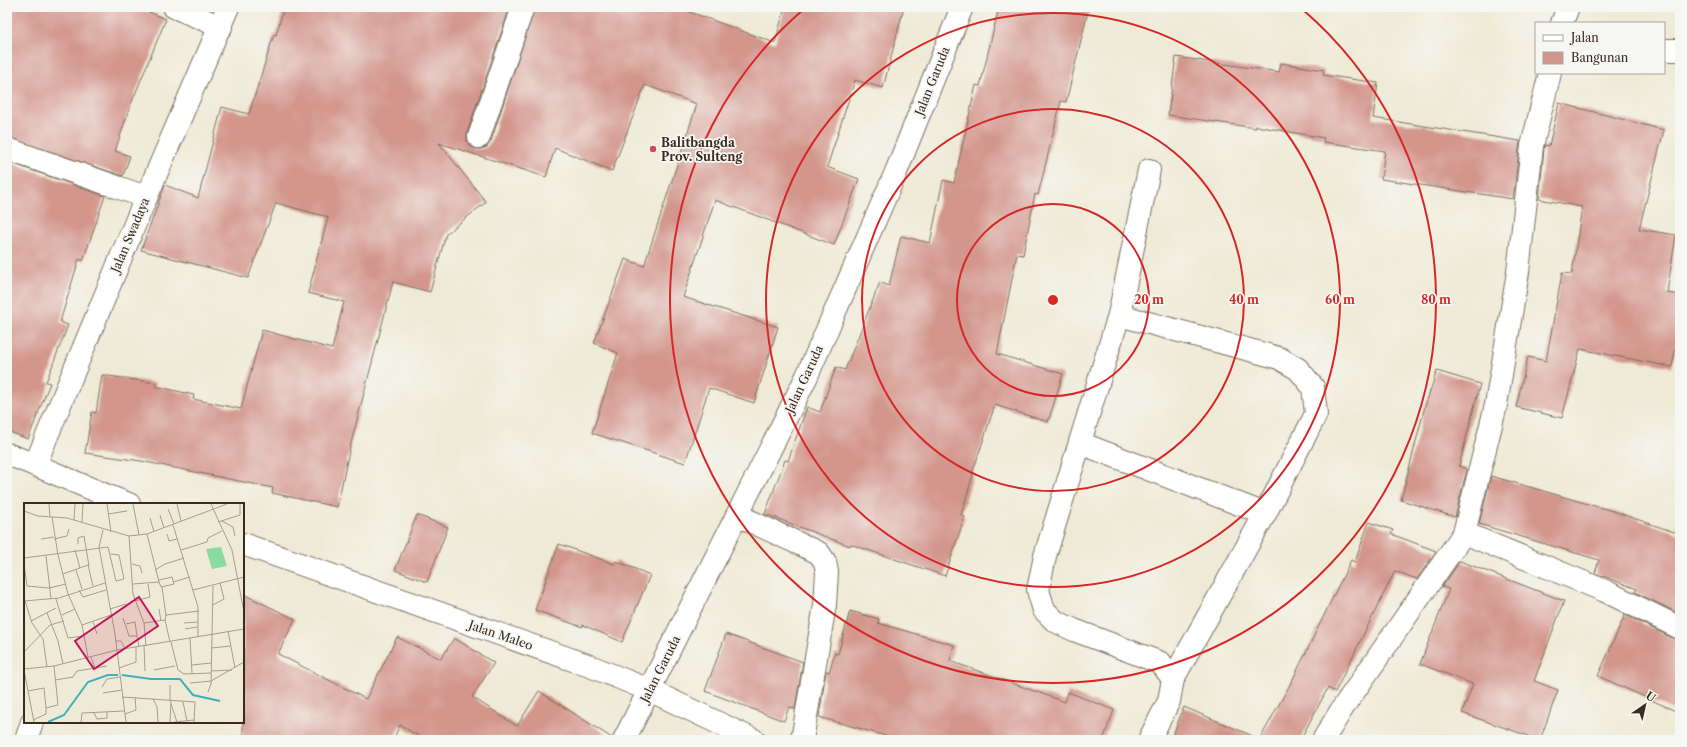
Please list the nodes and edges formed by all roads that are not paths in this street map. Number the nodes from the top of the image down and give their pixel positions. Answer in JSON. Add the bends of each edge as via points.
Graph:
{"nodes":[{"id":1,"x":174,"y":7,"type":"edge"},
{"id":2,"x":523,"y":7,"type":"edge"},
{"id":3,"x":962,"y":7,"type":"edge"},
{"id":4,"x":1568,"y":7,"type":"edge"},
{"id":5,"x":224,"y":17,"type":"edge"},
{"id":6,"x":1562,"y":22,"type":"edge"},
{"id":7,"x":1665,"y":50,"type":"edge"},
{"id":8,"x":1680,"y":50,"type":"edge"},
{"id":9,"x":1550,"y":74,"type":"edge"},
{"id":10,"x":479,"y":137,"type":"dead end"},
{"id":11,"x":7,"y":150,"type":"edge"},
{"id":12,"x":1149,"y":170,"type":"dead end"},
{"id":13,"x":146,"y":197,"type":"junction"},
{"id":14,"x":1119,"y":315,"type":"junction"},
{"id":15,"x":1080,"y":443,"type":"junction"},
{"id":16,"x":7,"y":454,"type":"edge"},
{"id":17,"x":35,"y":464,"type":"junction"},
{"id":18,"x":101,"y":499,"type":"edge"},
{"id":19,"x":123,"y":503,"type":"edge"},
{"id":20,"x":1265,"y":514,"type":"junction"},
{"id":21,"x":737,"y":515,"type":"junction"},
{"id":22,"x":1464,"y":533,"type":"junction"},
{"id":23,"x":244,"y":544,"type":"edge"},
{"id":24,"x":1680,"y":628,"type":"edge"},
{"id":25,"x":1173,"y":680,"type":"junction"},
{"id":26,"x":649,"y":690,"type":"junction"},
{"id":27,"x":32,"y":723,"type":"edge"},
{"id":28,"x":26,"y":740,"type":"edge"},
{"id":29,"x":624,"y":740,"type":"edge"},
{"id":30,"x":754,"y":740,"type":"edge"},
{"id":31,"x":802,"y":740,"type":"edge"},
{"id":32,"x":1149,"y":740,"type":"edge"},
{"id":33,"x":1323,"y":740,"type":"edge"}],
"edges":[{"from":1,"to":5,"type":"street"},
{"from":2,"to":10,"type":"street"},
{"from":3,"to":21,"type":"street","name":"Jalan Garuda","via":[[896,172],[806,378]]},
{"from":4,"to":6,"type":"street"},
{"from":5,"to":13,"type":"street","name":"Jalan Swadaya"},
{"from":7,"to":8,"type":"street"},
{"from":9,"to":22,"type":"street","via":[[1532,146],[1518,272],[1496,405]]},
{"from":11,"to":13,"type":"street"},
{"from":12,"to":14,"type":"street"},
{"from":13,"to":17,"type":"street","name":"Jalan Swadaya"},
{"from":14,"to":15,"type":"street"},
{"from":14,"to":20,"type":"street","via":[[1279,358],[1298,369],[1313,387],[1316,414]]},
{"from":15,"to":20,"type":"street"},
{"from":15,"to":25,"type":"street","via":[[1045,556],[1038,590],[1044,610],[1055,621],[1074,630],[1161,663]]},
{"from":16,"to":17,"type":"street"},
{"from":17,"to":18,"type":"street"},
{"from":18,"to":19,"type":"street"},
{"from":20,"to":25,"type":"street"},
{"from":21,"to":26,"type":"street","name":"Jalan Garuda"},
{"from":21,"to":31,"type":"street","via":[[819,553],[826,562],[825,605]]},
{"from":22,"to":24,"type":"street","via":[[1605,591]]},
{"from":22,"to":33,"type":"street"},
{"from":23,"to":26,"type":"street","name":"Jalan Maleo","via":[[590,666]]},
{"from":25,"to":32,"type":"street","via":[[1169,701]]},
{"from":26,"to":29,"type":"street","name":"Jalan Garuda"},
{"from":26,"to":30,"type":"street","name":"Jalan Maleo"},
{"from":27,"to":28,"type":"street"}]}
